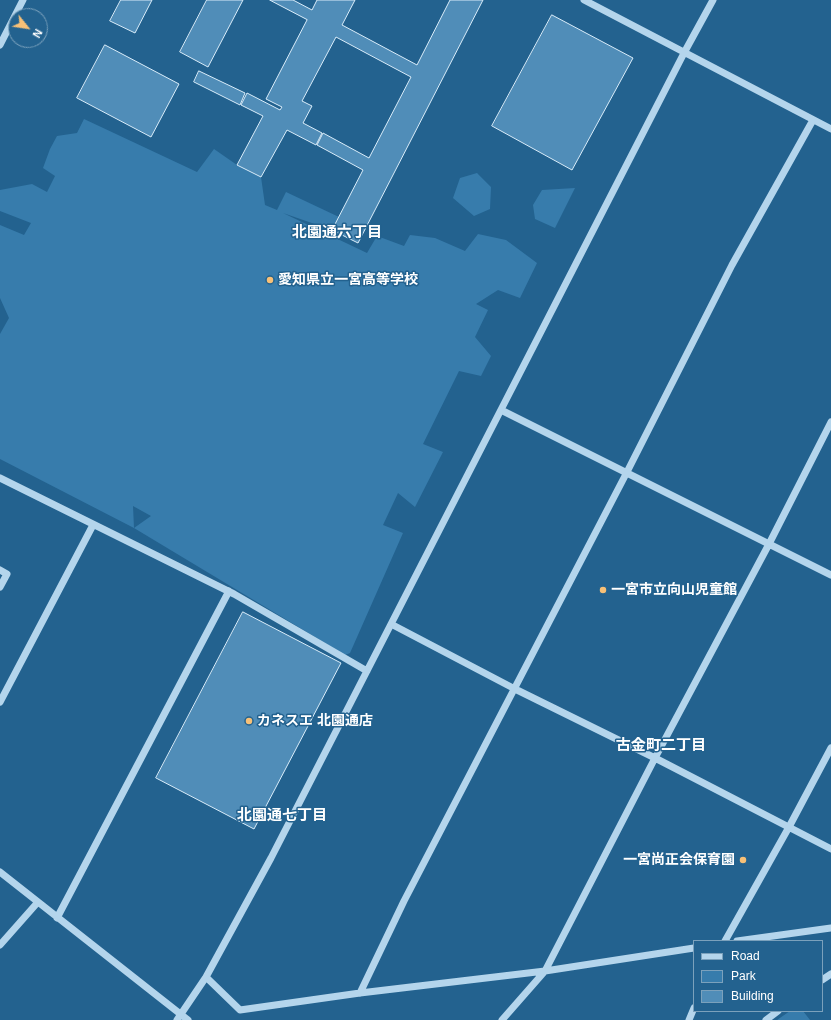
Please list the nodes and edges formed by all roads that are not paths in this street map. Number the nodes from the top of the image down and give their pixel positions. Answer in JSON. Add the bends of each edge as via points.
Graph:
{"nodes":[{"id":1,"x":23,"y":0,"type":"edge"},
{"id":2,"x":584,"y":0,"type":"edge"},
{"id":3,"x":713,"y":0,"type":"edge"},
{"id":4,"x":0,"y":45,"type":"edge"},
{"id":5,"x":684,"y":53,"type":"junction"},
{"id":6,"x":813,"y":120,"type":"junction"},
{"id":7,"x":831,"y":129,"type":"edge"},
{"id":8,"x":501,"y":410,"type":"junction"},
{"id":9,"x":831,"y":422,"type":"edge"},
{"id":10,"x":627,"y":472,"type":"junction"},
{"id":11,"x":0,"y":478,"type":"edge"},
{"id":12,"x":93,"y":525,"type":"junction"},
{"id":13,"x":769,"y":544,"type":"junction"},
{"id":14,"x":0,"y":570,"type":"edge"},
{"id":15,"x":831,"y":575,"type":"edge"},
{"id":16,"x":0,"y":587,"type":"edge"},
{"id":17,"x":228,"y":592,"type":"junction"},
{"id":18,"x":391,"y":624,"type":"junction"},
{"id":19,"x":367,"y":671,"type":"junction"},
{"id":20,"x":515,"y":689,"type":"junction"},
{"id":21,"x":0,"y":702,"type":"edge"},
{"id":22,"x":831,"y":748,"type":"edge"},
{"id":23,"x":656,"y":758,"type":"junction"},
{"id":24,"x":789,"y":827,"type":"junction"},
{"id":25,"x":831,"y":849,"type":"edge"},
{"id":26,"x":0,"y":872,"type":"edge"},
{"id":27,"x":38,"y":902,"type":"junction"},
{"id":28,"x":57,"y":918,"type":"junction"},
{"id":29,"x":831,"y":928,"type":"edge"},
{"id":30,"x":726,"y":940,"type":"edge"},
{"id":31,"x":744,"y":940,"type":"edge"},
{"id":32,"x":0,"y":945,"type":"edge"},
{"id":33,"x":693,"y":948,"type":"edge"},
{"id":34,"x":545,"y":971,"type":"junction"},
{"id":35,"x":206,"y":978,"type":"junction"},
{"id":36,"x":360,"y":993,"type":"junction"},
{"id":37,"x":693,"y":1010,"type":"edge"},
{"id":38,"x":777,"y":1012,"type":"edge"},
{"id":39,"x":179,"y":1017,"type":"edge"},
{"id":40,"x":188,"y":1020,"type":"edge"},
{"id":41,"x":502,"y":1020,"type":"edge"},
{"id":42,"x":689,"y":1020,"type":"edge"},
{"id":43,"x":766,"y":1020,"type":"edge"}],
"edges":[{"from":1,"to":4,"type":"street"},
{"from":2,"to":5,"type":"street"},
{"from":3,"to":5,"type":"street"},
{"from":5,"to":6,"type":"street"},
{"from":5,"to":8,"type":"street"},
{"from":6,"to":7,"type":"street"},
{"from":6,"to":10,"type":"street","via":[[732,265]]},
{"from":8,"to":10,"type":"street"},
{"from":8,"to":18,"type":"street"},
{"from":9,"to":13,"type":"street"},
{"from":10,"to":13,"type":"street"},
{"from":10,"to":20,"type":"street"},
{"from":11,"to":12,"type":"street"},
{"from":12,"to":17,"type":"street"},
{"from":12,"to":21,"type":"street"},
{"from":13,"to":15,"type":"street"},
{"from":13,"to":23,"type":"street"},
{"from":14,"to":16,"type":"street","via":[[7,574]]},
{"from":17,"to":19,"type":"street"},
{"from":17,"to":28,"type":"street"},
{"from":18,"to":19,"type":"street"},
{"from":18,"to":20,"type":"street"},
{"from":19,"to":35,"type":"street"},
{"from":20,"to":23,"type":"street"},
{"from":20,"to":36,"type":"street","via":[[404,901]]},
{"from":22,"to":24,"type":"street"},
{"from":23,"to":24,"type":"street"},
{"from":23,"to":34,"type":"street"},
{"from":24,"to":25,"type":"street"},
{"from":24,"to":30,"type":"street"},
{"from":26,"to":27,"type":"street"},
{"from":27,"to":28,"type":"street"},
{"from":27,"to":32,"type":"street"},
{"from":28,"to":39,"type":"street"},
{"from":29,"to":31,"type":"street"},
{"from":33,"to":34,"type":"street"},
{"from":34,"to":36,"type":"street"},
{"from":34,"to":41,"type":"street"},
{"from":35,"to":36,"type":"street","via":[[240,1010]]},
{"from":35,"to":39,"type":"street"},
{"from":37,"to":42,"type":"street"},
{"from":38,"to":43,"type":"street"},
{"from":39,"to":40,"type":"street"}]}
